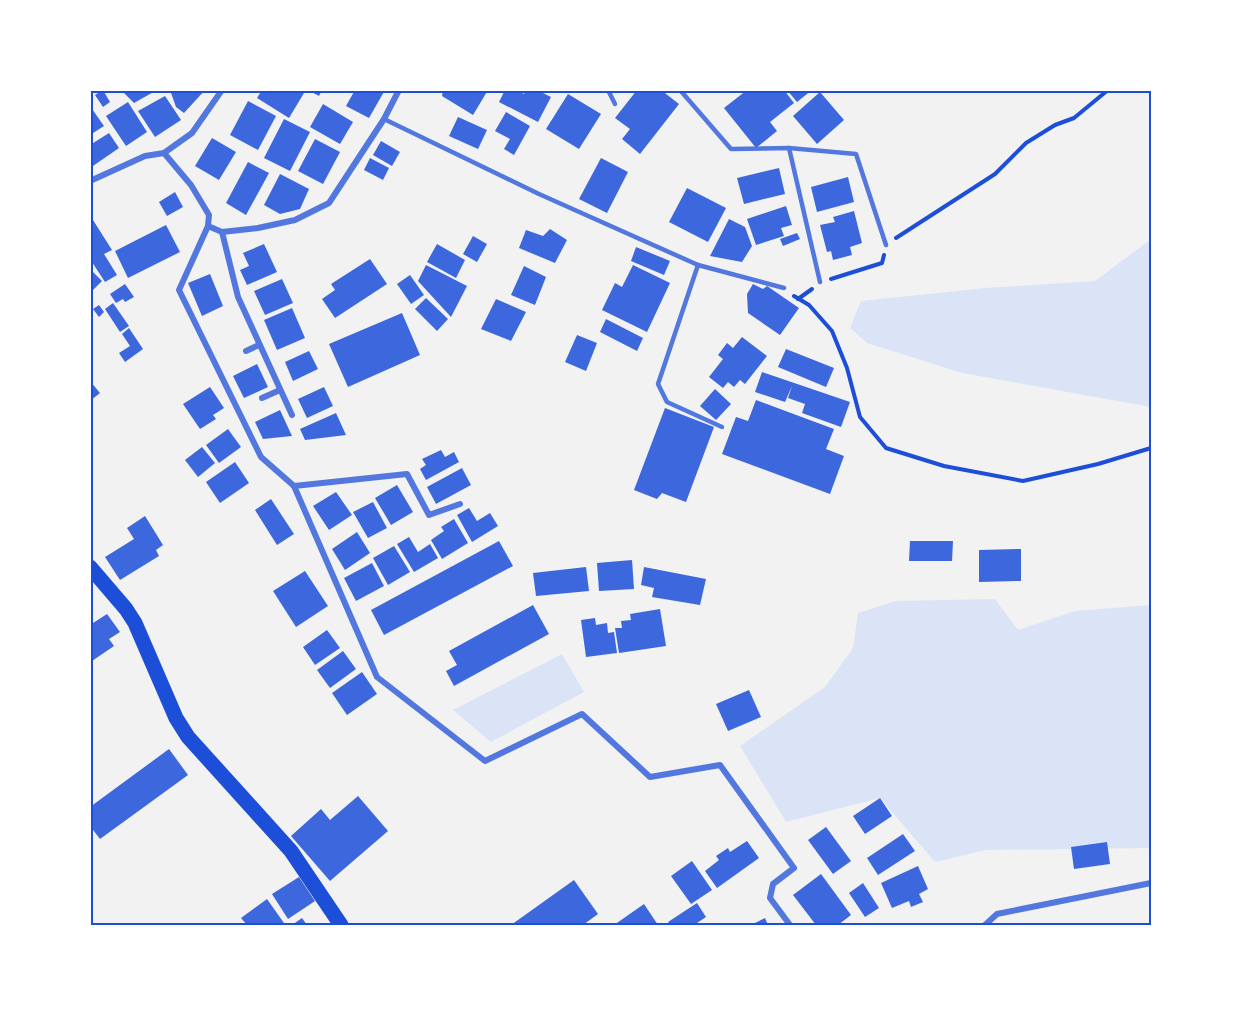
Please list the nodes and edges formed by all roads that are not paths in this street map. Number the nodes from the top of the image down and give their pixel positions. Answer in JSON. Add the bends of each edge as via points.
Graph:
{"nodes":[{"id":1,"x":222,"y":90,"type":"edge"},
{"id":2,"x":399,"y":90,"type":"edge"},
{"id":3,"x":608,"y":90,"type":"edge"},
{"id":4,"x":680,"y":90,"type":"edge"},
{"id":5,"x":615,"y":104,"type":"dead end"},
{"id":6,"x":384,"y":119,"type":"junction"},
{"id":7,"x":789,"y":148,"type":"junction"},
{"id":8,"x":164,"y":153,"type":"junction"},
{"id":9,"x":90,"y":181,"type":"edge"},
{"id":10,"x":208,"y":226,"type":"junction"},
{"id":11,"x":222,"y":232,"type":"junction"},
{"id":12,"x":886,"y":245,"type":"road end"},
{"id":13,"x":698,"y":265,"type":"junction"},
{"id":14,"x":820,"y":282,"type":"road end"},
{"id":15,"x":784,"y":288,"type":"road end"},
{"id":16,"x":259,"y":345,"type":"junction"},
{"id":17,"x":246,"y":351,"type":"dead end"},
{"id":18,"x":280,"y":390,"type":"junction"},
{"id":19,"x":262,"y":398,"type":"dead end"},
{"id":20,"x":292,"y":415,"type":"dead end"},
{"id":21,"x":722,"y":427,"type":"dead end"},
{"id":22,"x":294,"y":486,"type":"junction"},
{"id":23,"x":460,"y":504,"type":"dead end"},
{"id":24,"x":90,"y":567,"type":"edge"},
{"id":25,"x":1151,"y":883,"type":"edge"},
{"id":26,"x":341,"y":925,"type":"edge"},
{"id":27,"x":790,"y":925,"type":"edge"},
{"id":28,"x":986,"y":925,"type":"edge"}],
"edges":[{"from":1,"to":8,"type":"street","via":[[192,133]]},
{"from":2,"to":6,"type":"street"},
{"from":3,"to":5,"type":"lane"},
{"from":4,"to":7,"type":"lane","via":[[731,149]]},
{"from":6,"to":11,"type":"street","via":[[329,203],[295,220]]},
{"from":6,"to":13,"type":"lane"},
{"from":7,"to":12,"type":"lane","via":[[856,154]]},
{"from":7,"to":14,"type":"lane"},
{"from":8,"to":9,"type":"street","via":[[145,156]]},
{"from":8,"to":10,"type":"street","via":[[191,185],[209,215]]},
{"from":10,"to":11,"type":"street"},
{"from":10,"to":22,"type":"street","via":[[179,290],[261,457]]},
{"from":11,"to":16,"type":"street","via":[[238,297]]},
{"from":13,"to":15,"type":"lane"},
{"from":13,"to":21,"type":"lane","via":[[658,384],[667,402]]},
{"from":16,"to":17,"type":"street"},
{"from":16,"to":18,"type":"street"},
{"from":18,"to":19,"type":"street"},
{"from":18,"to":20,"type":"street"},
{"from":22,"to":23,"type":"street","via":[[406,474],[429,515]]},
{"from":22,"to":27,"type":"street","via":[[377,677],[485,760],[582,714],[650,777],[720,765],[794,868],[773,884],[770,898]]},
{"from":24,"to":26,"type":"main road","via":[[135,623],[188,737],[291,851]]},
{"from":25,"to":28,"type":"street","via":[[998,914]]}]}
